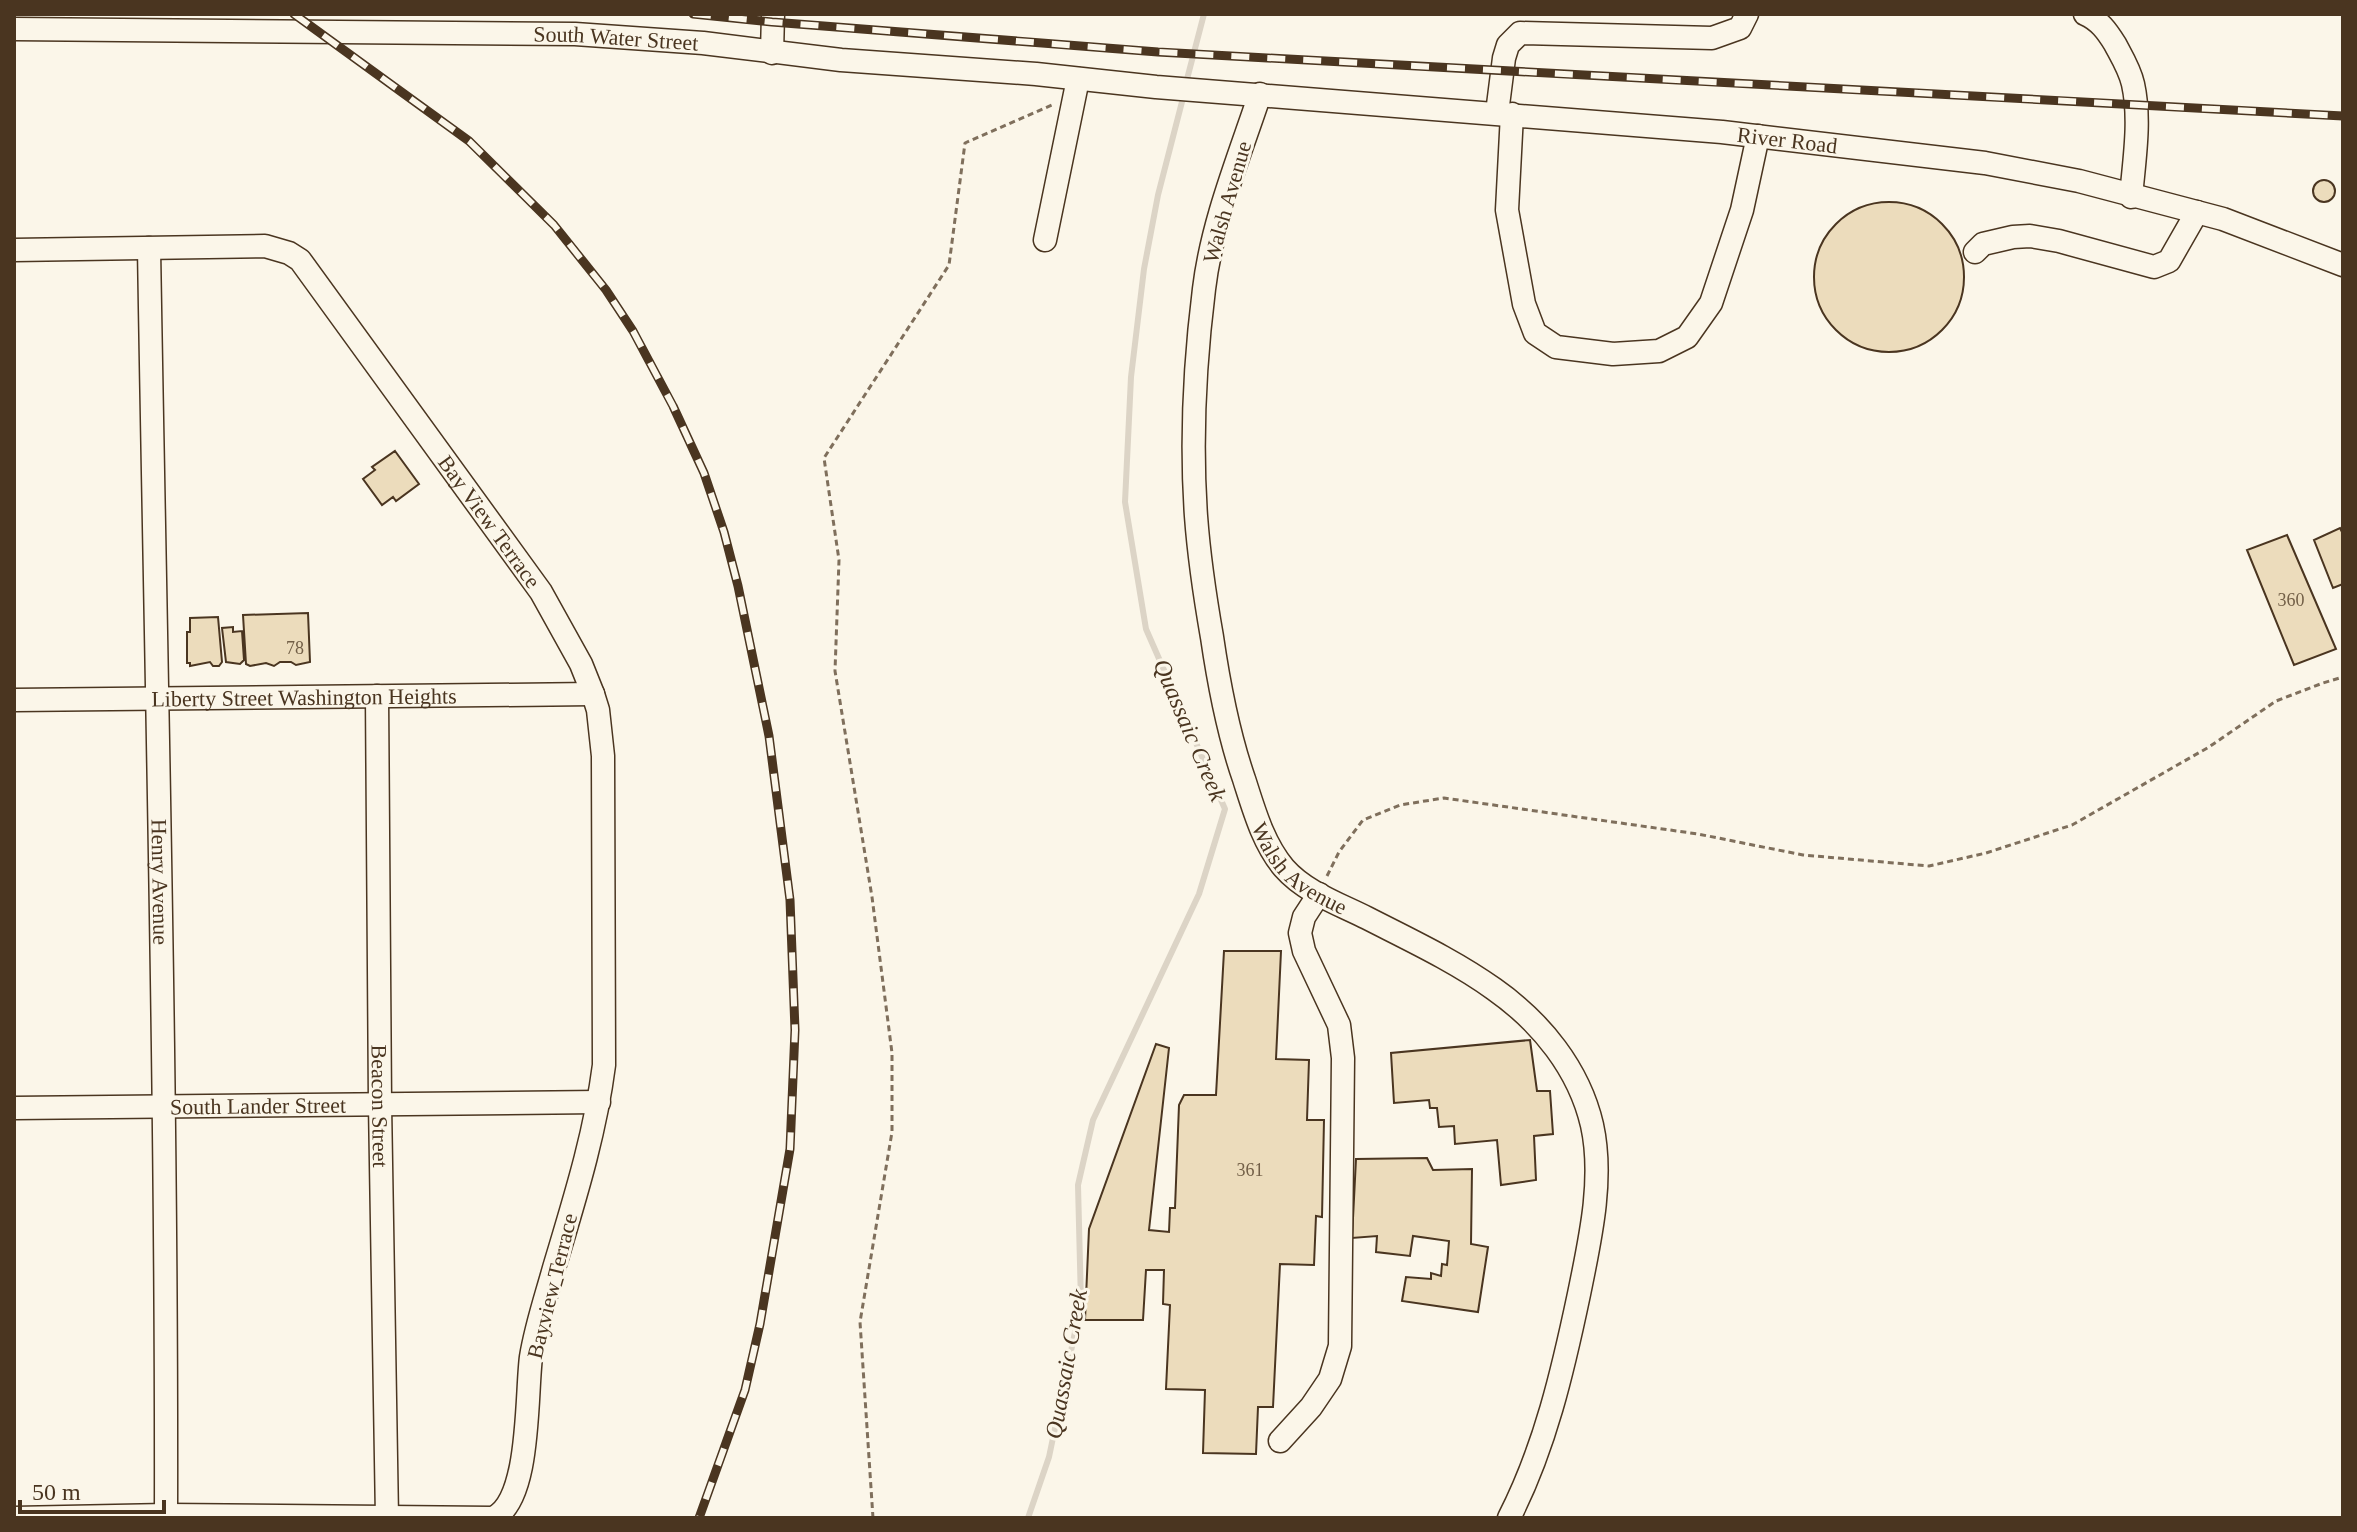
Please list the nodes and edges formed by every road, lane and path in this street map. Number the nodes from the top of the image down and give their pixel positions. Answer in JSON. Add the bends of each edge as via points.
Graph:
{"nodes":[{"id":1,"x":773,"y":14,"type":"edge"},
{"id":2,"x":1747,"y":14,"type":"edge"},
{"id":3,"x":2085,"y":14,"type":"edge"},
{"id":4,"x":14,"y":29,"type":"edge"},
{"id":5,"x":772,"y":53,"type":"junction"},
{"id":6,"x":1077,"y":78,"type":"junction"},
{"id":7,"x":1215,"y":91,"type":"joint"},
{"id":8,"x":1260,"y":94,"type":"junction"},
{"id":9,"x":1504,"y":113,"type":"junction"},
{"id":10,"x":1758,"y":136,"type":"junction"},
{"id":11,"x":2131,"y":197,"type":"junction"},
{"id":12,"x":2197,"y":212,"type":"junction"},
{"id":13,"x":1045,"y":240,"type":"dead end"},
{"id":14,"x":149,"y":248,"type":"junction"},
{"id":15,"x":14,"y":250,"type":"edge"},
{"id":16,"x":1975,"y":252,"type":"dead end"},
{"id":17,"x":2343,"y":265,"type":"edge"},
{"id":18,"x":2343,"y":677,"type":"edge"},
{"id":19,"x":593,"y":694,"type":"junction"},
{"id":20,"x":377,"y":696,"type":"junction"},
{"id":21,"x":157,"y":698,"type":"junction"},
{"id":22,"x":14,"y":700,"type":"edge"},
{"id":23,"x":1319,"y":894,"type":"junction"},
{"id":24,"x":599,"y":1102,"type":"junction"},
{"id":25,"x":380,"y":1104,"type":"junction"},
{"id":26,"x":164,"y":1105,"type":"junction"},
{"id":27,"x":14,"y":1108,"type":"edge"},
{"id":28,"x":1280,"y":1441,"type":"dead end"},
{"id":29,"x":166,"y":1516,"type":"edge"},
{"id":30,"x":14,"y":1518,"type":"edge"},
{"id":31,"x":49,"y":1518,"type":"edge"},
{"id":32,"x":387,"y":1518,"type":"edge"},
{"id":33,"x":873,"y":1518,"type":"edge"},
{"id":34,"x":1509,"y":1518,"type":"edge"}],
"edges":[{"from":1,"to":5,"type":"street"},
{"from":2,"to":9,"type":"street","via":[[1740,28],[1712,38],[1520,33],[1504,58]]},
{"from":3,"to":11,"type":"street","via":[[2107,31],[2133,82]]},
{"from":4,"to":5,"type":"street","name":"South Water Street","via":[[575,34]]},
{"from":5,"to":6,"type":"street","name":"South Water Street"},
{"from":6,"to":7,"type":"street","name":"South Water Street"},
{"from":6,"to":13,"type":"street"},
{"from":6,"to":33,"type":"path","via":[[1057,103],[965,143],[949,265],[824,458],[839,560],[835,671],[892,1053],[892,1132],[860,1322]]},
{"from":7,"to":8,"type":"street","name":"River Road"},
{"from":8,"to":9,"type":"street","name":"River Road"},
{"from":8,"to":23,"type":"street","name":"Walsh Avenue","via":[[1214,236],[1204,287],[1195,428],[1196,515],[1216,667],[1235,753],[1269,845],[1296,880]]},
{"from":9,"to":10,"type":"street","name":"River Road"},
{"from":9,"to":10,"type":"street","via":[[1507,210],[1521,292],[1535,333],[1556,347],[1613,354],[1659,351],[1687,337],[1711,303],[1742,210]]},
{"from":10,"to":11,"type":"street","name":"River Road","via":[[1985,163]]},
{"from":11,"to":12,"type":"street","name":"River Road"},
{"from":12,"to":16,"type":"street","via":[[2169,261],[2154,267],[2030,236],[1983,244]]},
{"from":12,"to":17,"type":"street","name":"River Road"},
{"from":14,"to":15,"type":"street","name":"Bay View Terrace"},
{"from":14,"to":19,"type":"street","name":"Bay View Terrace","via":[[265,246],[300,260],[541,592]]},
{"from":14,"to":21,"type":"street","name":"Henry Avenue"},
{"from":18,"to":23,"type":"path","via":[[2276,701],[2209,747],[2072,825],[1929,866],[1803,855],[1698,834],[1444,798],[1400,805],[1363,820],[1339,852]]},
{"from":19,"to":20,"type":"street","name":"Liberty Street Washington Heights"},
{"from":19,"to":24,"type":"street","name":"Bay View Terrace","via":[[603,756],[604,1065]]},
{"from":20,"to":21,"type":"street","name":"Liberty Street Washington Heights"},
{"from":20,"to":25,"type":"street","name":"Beacon Street"},
{"from":21,"to":22,"type":"street","name":"Liberty Street Washington Heights"},
{"from":21,"to":26,"type":"street","name":"Henry Avenue"},
{"from":23,"to":28,"type":"street","via":[[1300,933],[1339,1025],[1343,1058],[1340,1346],[1330,1379]]},
{"from":23,"to":34,"type":"street","name":"Walsh Avenue","via":[[1436,952],[1495,989],[1554,1045],[1584,1097],[1596,1158],[1585,1261],[1542,1438]]},
{"from":24,"to":25,"type":"street","name":"South Lander Street"},
{"from":24,"to":32,"type":"street","name":"Bayview Terrace","via":[[538,1322],[520,1477],[510,1504],[493,1518]]},
{"from":25,"to":26,"type":"street","name":"South Lander Street"},
{"from":25,"to":32,"type":"street","name":"Beacon Street"},
{"from":26,"to":27,"type":"street","name":"South Lander Street"},
{"from":26,"to":29,"type":"street","name":"Henry Avenue"},
{"from":29,"to":31,"type":"street"},
{"from":29,"to":32,"type":"street"},
{"from":30,"to":31,"type":"street"}]}
